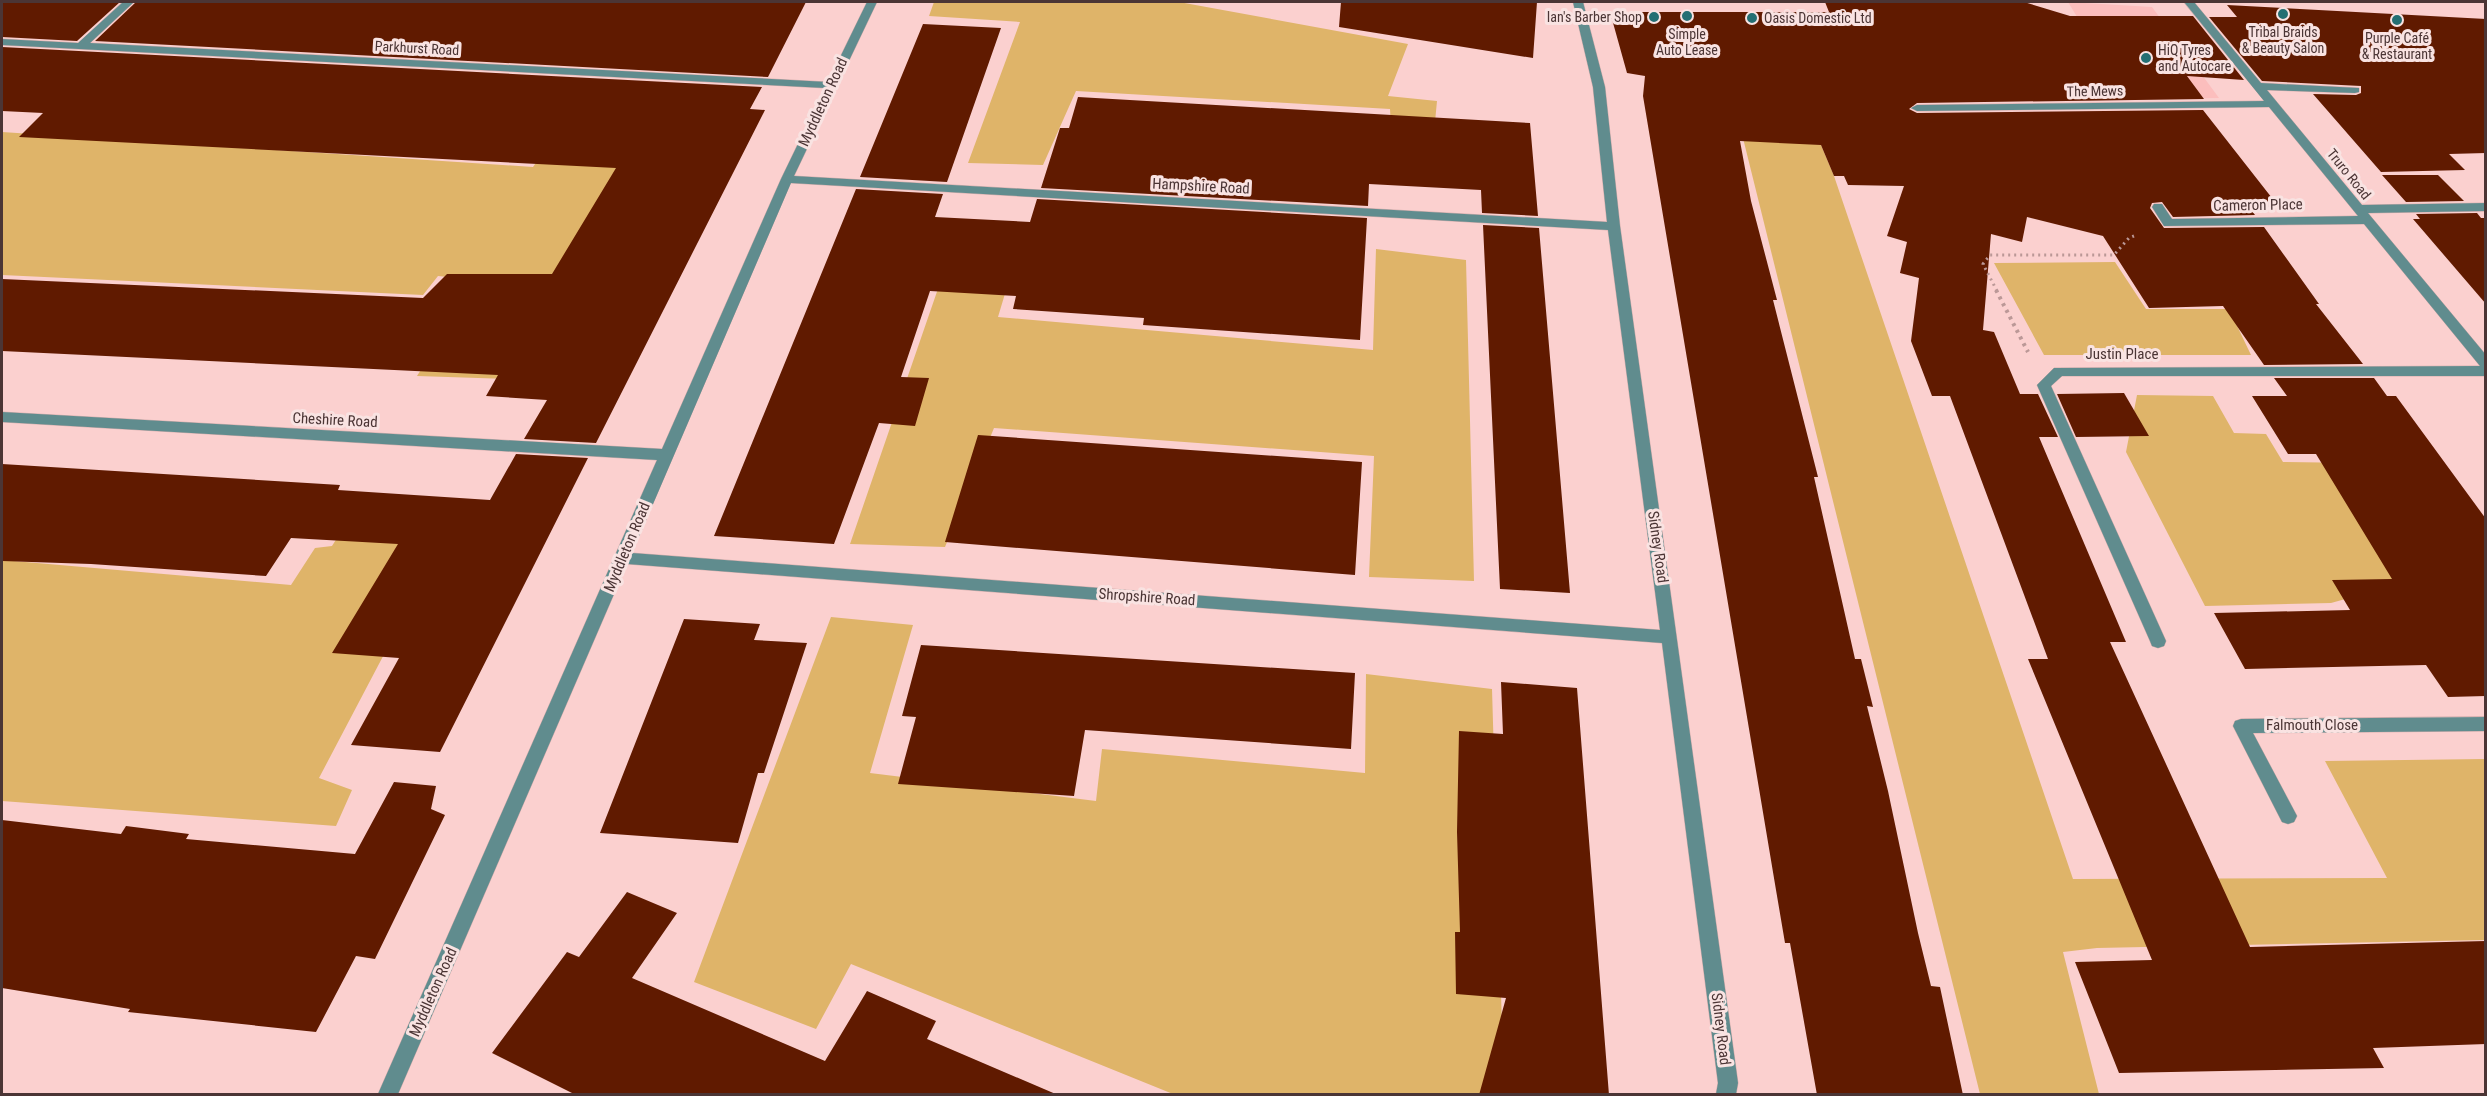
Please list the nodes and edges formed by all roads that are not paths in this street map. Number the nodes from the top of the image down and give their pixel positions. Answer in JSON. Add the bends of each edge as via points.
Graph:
{"nodes":[{"id":1,"x":129,"y":2,"type":"edge"},
{"id":2,"x":872,"y":2,"type":"edge"},
{"id":3,"x":1578,"y":2,"type":"edge"},
{"id":4,"x":2189,"y":2,"type":"edge"},
{"id":5,"x":2,"y":42,"type":"edge"},
{"id":6,"x":82,"y":45,"type":"junction"},
{"id":7,"x":830,"y":85,"type":"junction"},
{"id":8,"x":2258,"y":86,"type":"junction"},
{"id":9,"x":2355,"y":90,"type":"dead end"},
{"id":10,"x":2273,"y":104,"type":"junction"},
{"id":11,"x":1917,"y":108,"type":"dead end"},
{"id":12,"x":787,"y":179,"type":"junction"},
{"id":13,"x":2158,"y":207,"type":"dead end"},
{"id":14,"x":2486,"y":207,"type":"edge"},
{"id":15,"x":2359,"y":209,"type":"junction"},
{"id":16,"x":2367,"y":220,"type":"junction"},
{"id":17,"x":1614,"y":226,"type":"junction"},
{"id":18,"x":2486,"y":365,"type":"edge"},
{"id":19,"x":2486,"y":371,"type":"edge"},
{"id":20,"x":2,"y":417,"type":"edge"},
{"id":21,"x":667,"y":455,"type":"junction"},
{"id":22,"x":623,"y":558,"type":"junction"},
{"id":23,"x":1670,"y":637,"type":"junction"},
{"id":24,"x":2158,"y":641,"type":"dead end"},
{"id":25,"x":2486,"y":724,"type":"edge"},
{"id":26,"x":2288,"y":816,"type":"dead end"},
{"id":27,"x":388,"y":1095,"type":"edge"},
{"id":28,"x":1726,"y":1095,"type":"edge"}],
"edges":[{"from":1,"to":6,"type":"street"},
{"from":2,"to":7,"type":"street","name":"Myddleton Road"},
{"from":3,"to":17,"type":"street","name":"Sidney Road","via":[[1599,87]]},
{"from":4,"to":8,"type":"street","name":"Truro Road"},
{"from":5,"to":6,"type":"street","name":"Parkhurst Road"},
{"from":6,"to":7,"type":"street","name":"Parkhurst Road"},
{"from":7,"to":12,"type":"street","name":"Myddleton Road"},
{"from":8,"to":9,"type":"street"},
{"from":8,"to":10,"type":"street","name":"Truro Road"},
{"from":10,"to":11,"type":"street","name":"The Mews"},
{"from":10,"to":15,"type":"street","name":"Truro Road"},
{"from":12,"to":17,"type":"street","name":"Hampshire Road"},
{"from":12,"to":21,"type":"street","name":"Myddleton Road"},
{"from":13,"to":16,"type":"street","name":"Cameron Place","via":[[2168,223]]},
{"from":14,"to":15,"type":"street"},
{"from":15,"to":16,"type":"street","name":"Truro Road"},
{"from":16,"to":18,"type":"street","name":"Truro Road"},
{"from":17,"to":23,"type":"street","name":"Sidney Road"},
{"from":19,"to":24,"type":"street","name":"Justin Place","via":[[2059,370],[2044,385]]},
{"from":20,"to":21,"type":"street","name":"Cheshire Road"},
{"from":21,"to":22,"type":"street","name":"Myddleton Road"},
{"from":22,"to":23,"type":"street","name":"Shropshire Road"},
{"from":22,"to":27,"type":"street","name":"Myddleton Road"},
{"from":23,"to":28,"type":"street","name":"Sidney Road","via":[[1728,1083]]},
{"from":25,"to":26,"type":"street","name":"Falmouth Close","via":[[2241,726]]}]}
